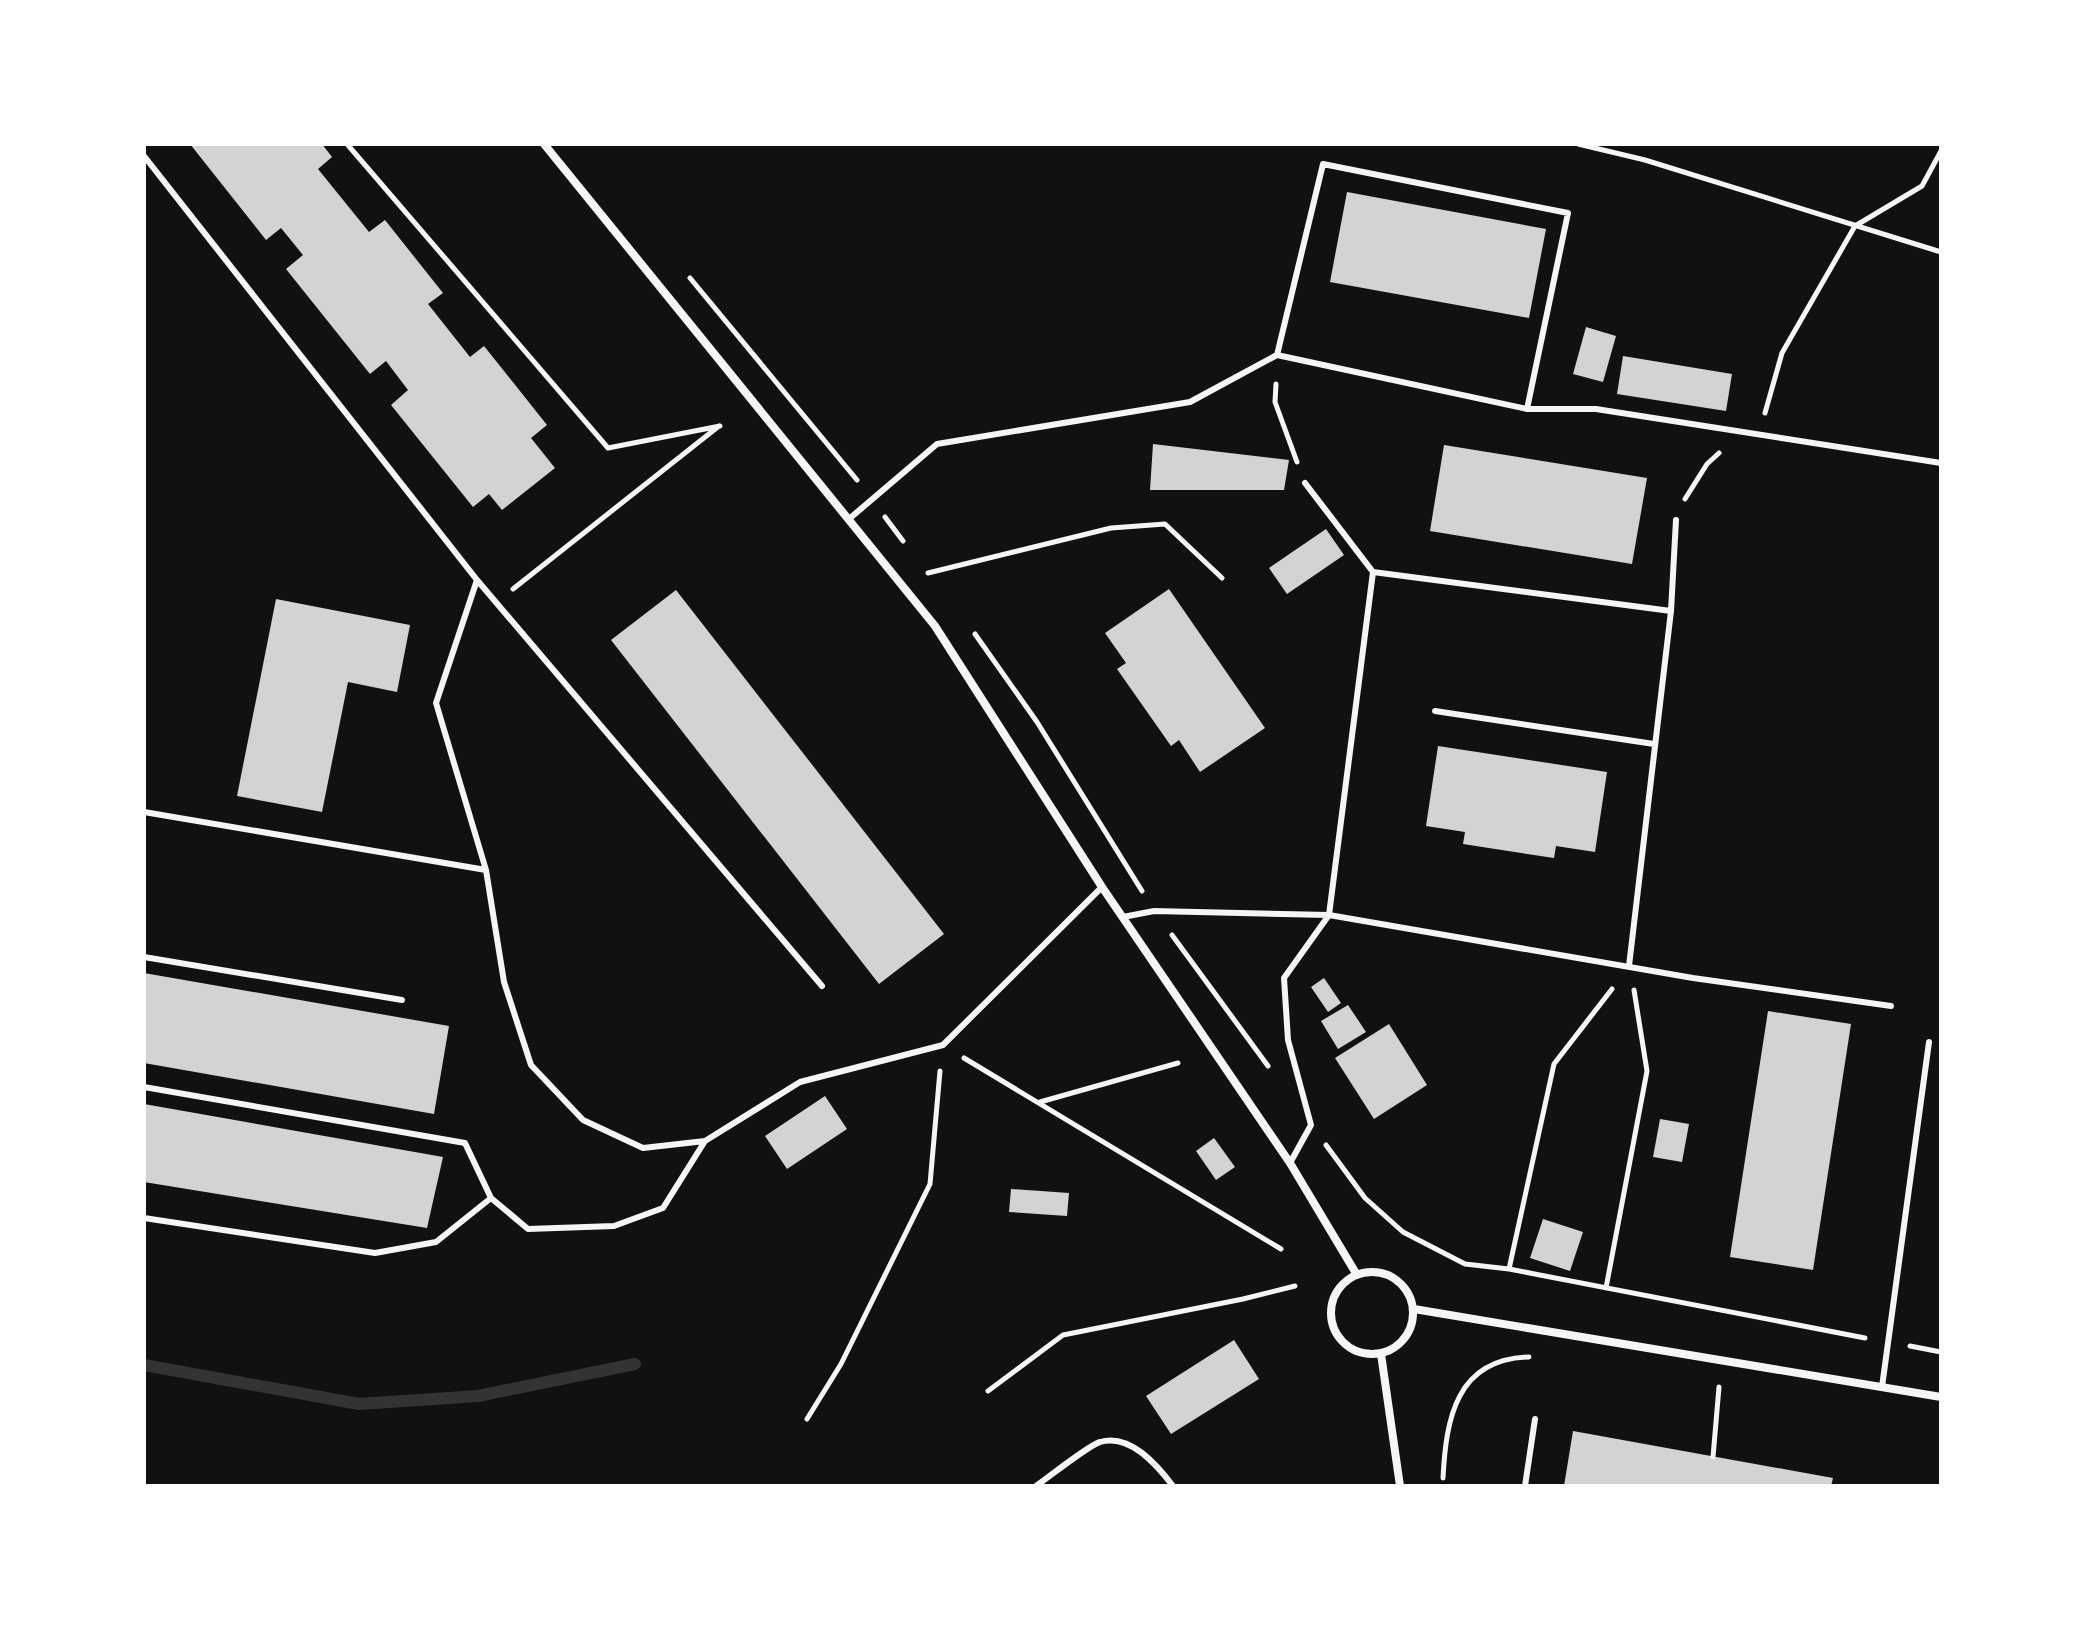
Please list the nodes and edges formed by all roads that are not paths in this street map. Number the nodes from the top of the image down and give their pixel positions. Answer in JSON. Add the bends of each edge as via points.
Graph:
{"nodes":[{"id":1,"x":544,"y":144,"type":"edge"},
{"id":2,"x":144,"y":156,"type":"edge"},
{"id":3,"x":1277,"y":355,"type":"junction"},
{"id":4,"x":1527,"y":409,"type":"junction"},
{"id":5,"x":1941,"y":463,"type":"edge"},
{"id":6,"x":1305,"y":483,"type":"road end"},
{"id":7,"x":849,"y":519,"type":"junction"},
{"id":8,"x":1676,"y":520,"type":"road end"},
{"id":9,"x":1373,"y":572,"type":"junction"},
{"id":10,"x":477,"y":580,"type":"junction"},
{"id":11,"x":1671,"y":611,"type":"junction"},
{"id":12,"x":1435,"y":711,"type":"dead end"},
{"id":13,"x":1654,"y":744,"type":"junction"},
{"id":14,"x":144,"y":812,"type":"edge"},
{"id":15,"x":486,"y":870,"type":"junction"},
{"id":16,"x":1102,"y":887,"type":"junction"},
{"id":17,"x":1329,"y":915,"type":"junction"},
{"id":18,"x":1123,"y":917,"type":"junction"},
{"id":19,"x":144,"y":957,"type":"edge"},
{"id":20,"x":1629,"y":966,"type":"junction"},
{"id":21,"x":822,"y":986,"type":"dead end"},
{"id":22,"x":402,"y":1000,"type":"dead end"},
{"id":23,"x":1891,"y":1006,"type":"dead end"},
{"id":24,"x":1929,"y":1042,"type":"dead end"},
{"id":25,"x":144,"y":1087,"type":"edge"},
{"id":26,"x":705,"y":1141,"type":"junction"},
{"id":27,"x":1290,"y":1163,"type":"junction"},
{"id":28,"x":491,"y":1198,"type":"junction"},
{"id":29,"x":144,"y":1218,"type":"edge"},
{"id":30,"x":1357,"y":1275,"type":"junction"},
{"id":31,"x":1414,"y":1309,"type":"junction"},
{"id":32,"x":1381,"y":1354,"type":"junction"},
{"id":33,"x":1882,"y":1387,"type":"junction"},
{"id":34,"x":1941,"y":1397,"type":"edge"},
{"id":35,"x":1535,"y":1419,"type":"dead end"},
{"id":36,"x":1036,"y":1486,"type":"edge"},
{"id":37,"x":1173,"y":1486,"type":"edge"},
{"id":38,"x":1400,"y":1486,"type":"edge"},
{"id":39,"x":1525,"y":1486,"type":"edge"}],
"edges":[{"from":1,"to":7,"type":"street"},
{"from":2,"to":10,"type":"lane"},
{"from":3,"to":4,"type":"lane"},
{"from":3,"to":4,"type":"lane","via":[[1323,164],[1568,213]]},
{"from":3,"to":7,"type":"lane","via":[[1190,402],[937,444]]},
{"from":4,"to":5,"type":"lane","via":[[1596,409]]},
{"from":6,"to":9,"type":"lane"},
{"from":7,"to":16,"type":"street","via":[[935,626]]},
{"from":8,"to":11,"type":"lane"},
{"from":9,"to":11,"type":"lane"},
{"from":9,"to":17,"type":"lane"},
{"from":10,"to":15,"type":"lane","via":[[436,703]]},
{"from":10,"to":21,"type":"lane"},
{"from":11,"to":13,"type":"lane"},
{"from":12,"to":13,"type":"lane"},
{"from":13,"to":20,"type":"lane"},
{"from":14,"to":15,"type":"lane"},
{"from":15,"to":26,"type":"lane","via":[[504,982],[531,1065],[583,1120],[643,1148]]},
{"from":16,"to":18,"type":"street"},
{"from":16,"to":26,"type":"lane","via":[[943,1045],[800,1082]]},
{"from":17,"to":18,"type":"lane","via":[[1154,911]]},
{"from":17,"to":20,"type":"lane"},
{"from":17,"to":27,"type":"lane","via":[[1284,978],[1288,1040],[1311,1125]]},
{"from":18,"to":27,"type":"street"},
{"from":19,"to":22,"type":"lane"},
{"from":20,"to":23,"type":"lane"},
{"from":24,"to":33,"type":"lane"},
{"from":25,"to":28,"type":"lane","via":[[465,1143]]},
{"from":26,"to":28,"type":"lane","via":[[663,1208],[614,1226],[528,1229]]},
{"from":27,"to":30,"type":"street"},
{"from":28,"to":29,"type":"lane","via":[[436,1242],[375,1253]]},
{"from":30,"to":31,"type":"street","via":[[1383,1273],[1394,1278]]},
{"from":30,"to":32,"type":"street","via":[[1338,1289],[1332,1325],[1346,1346]]},
{"from":31,"to":32,"type":"street","via":[[1402,1342]]},
{"from":31,"to":33,"type":"street"},
{"from":32,"to":38,"type":"street"},
{"from":33,"to":34,"type":"street"},
{"from":35,"to":39,"type":"lane"},
{"from":36,"to":37,"type":"lane","via":[[1100,1442],[1128,1443]]}]}
